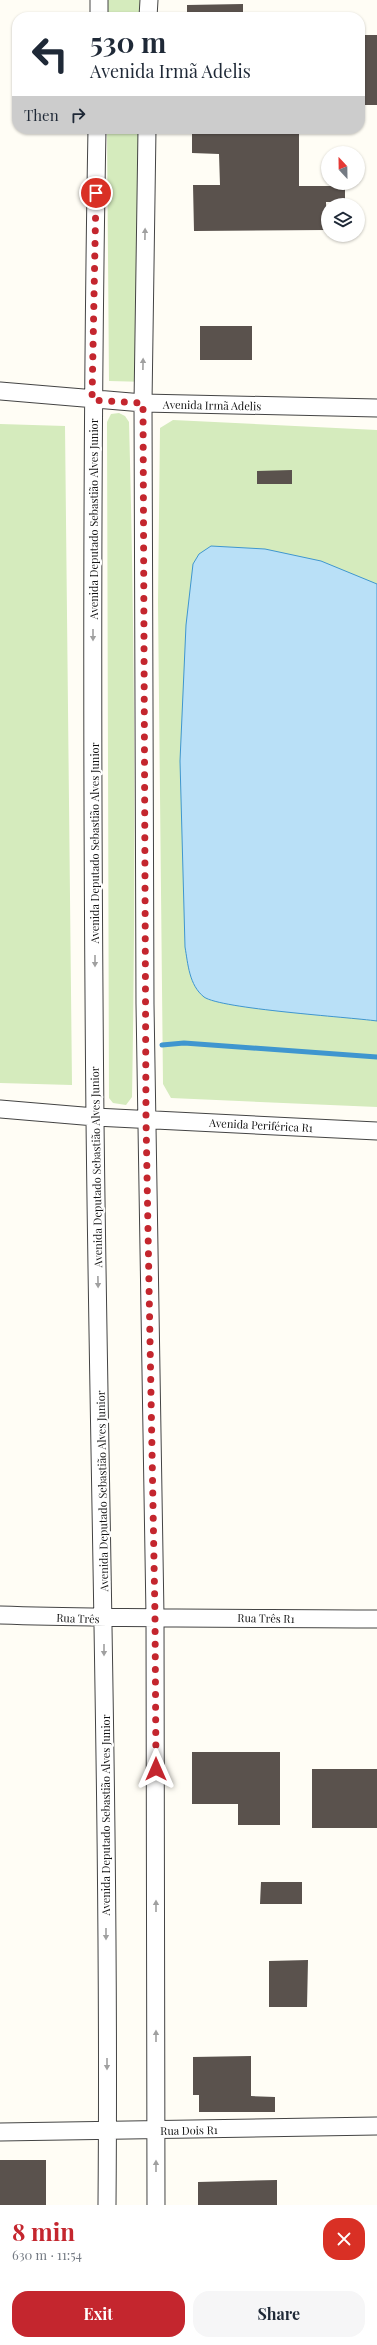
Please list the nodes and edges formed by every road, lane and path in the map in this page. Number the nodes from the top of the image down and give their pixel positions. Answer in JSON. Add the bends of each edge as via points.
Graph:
{"nodes":[{"id":1,"x":99,"y":0,"type":"edge"},
{"id":2,"x":149,"y":0,"type":"edge"},
{"id":3,"x":99,"y":12,"type":"edge"},
{"id":4,"x":148,"y":12,"type":"edge"},
{"id":5,"x":97,"y":134,"type":"edge"},
{"id":6,"x":147,"y":134,"type":"edge"},
{"id":7,"x":0,"y":391,"type":"edge"},
{"id":8,"x":92,"y":400,"type":"junction"},
{"id":9,"x":143,"y":403,"type":"junction"},
{"id":10,"x":377,"y":408,"type":"edge"},
{"id":11,"x":0,"y":1109,"type":"edge"},
{"id":12,"x":95,"y":1117,"type":"junction"},
{"id":13,"x":146,"y":1119,"type":"junction"},
{"id":14,"x":377,"y":1131,"type":"edge"},
{"id":15,"x":0,"y":1615,"type":"edge"},
{"id":16,"x":155,"y":1616,"type":"junction"},
{"id":17,"x":104,"y":1618,"type":"junction"},
{"id":18,"x":377,"y":1619,"type":"edge"},
{"id":19,"x":377,"y":2126,"type":"edge"},
{"id":20,"x":156,"y":2131,"type":"junction"},
{"id":21,"x":0,"y":2132,"type":"edge"},
{"id":22,"x":108,"y":2132,"type":"junction"},
{"id":23,"x":107,"y":2205,"type":"edge"},
{"id":24,"x":156,"y":2205,"type":"edge"}],
"edges":[{"from":1,"to":3,"type":"street"},
{"from":2,"to":4,"type":"street"},
{"from":5,"to":8,"type":"street","name":"Avenida Deputado Sebastião Alves Junior"},
{"from":9,"to":6,"type":"street","one_way":true},
{"from":7,"to":8,"type":"street","name":"Avenida Irmã Adelis"},
{"from":8,"to":9,"type":"street","name":"Avenida Irmã Adelis"},
{"from":8,"to":12,"type":"street","name":"Avenida Deputado Sebastião Alves Junior","one_way":true},
{"from":9,"to":10,"type":"street","name":"Avenida Irmã Adelis"},
{"from":9,"to":13,"type":"street"},
{"from":11,"to":12,"type":"street","name":"Avenida Periférica R1"},
{"from":12,"to":13,"type":"street","name":"Avenida Periférica R1"},
{"from":12,"to":17,"type":"street","name":"Avenida Deputado Sebastião Alves Junior","one_way":true},
{"from":13,"to":14,"type":"street","name":"Avenida Periférica R1"},
{"from":13,"to":16,"type":"street"},
{"from":15,"to":17,"type":"street","name":"Rua Três"},
{"from":16,"to":17,"type":"street","name":"Rua Três"},
{"from":16,"to":18,"type":"street","name":"Rua Três R1"},
{"from":20,"to":16,"type":"street","one_way":true},
{"from":17,"to":22,"type":"street","name":"Avenida Deputado Sebastião Alves Junior","one_way":true},
{"from":19,"to":20,"type":"street","name":"Rua Dois R1"},
{"from":20,"to":22,"type":"street","name":"Rua Dois R1"},
{"from":24,"to":20,"type":"street","one_way":true},
{"from":21,"to":22,"type":"street","name":"Rua Dois R1"},
{"from":22,"to":23,"type":"street","name":"Avenida Deputado Sebastião Alves Junior"}]}
